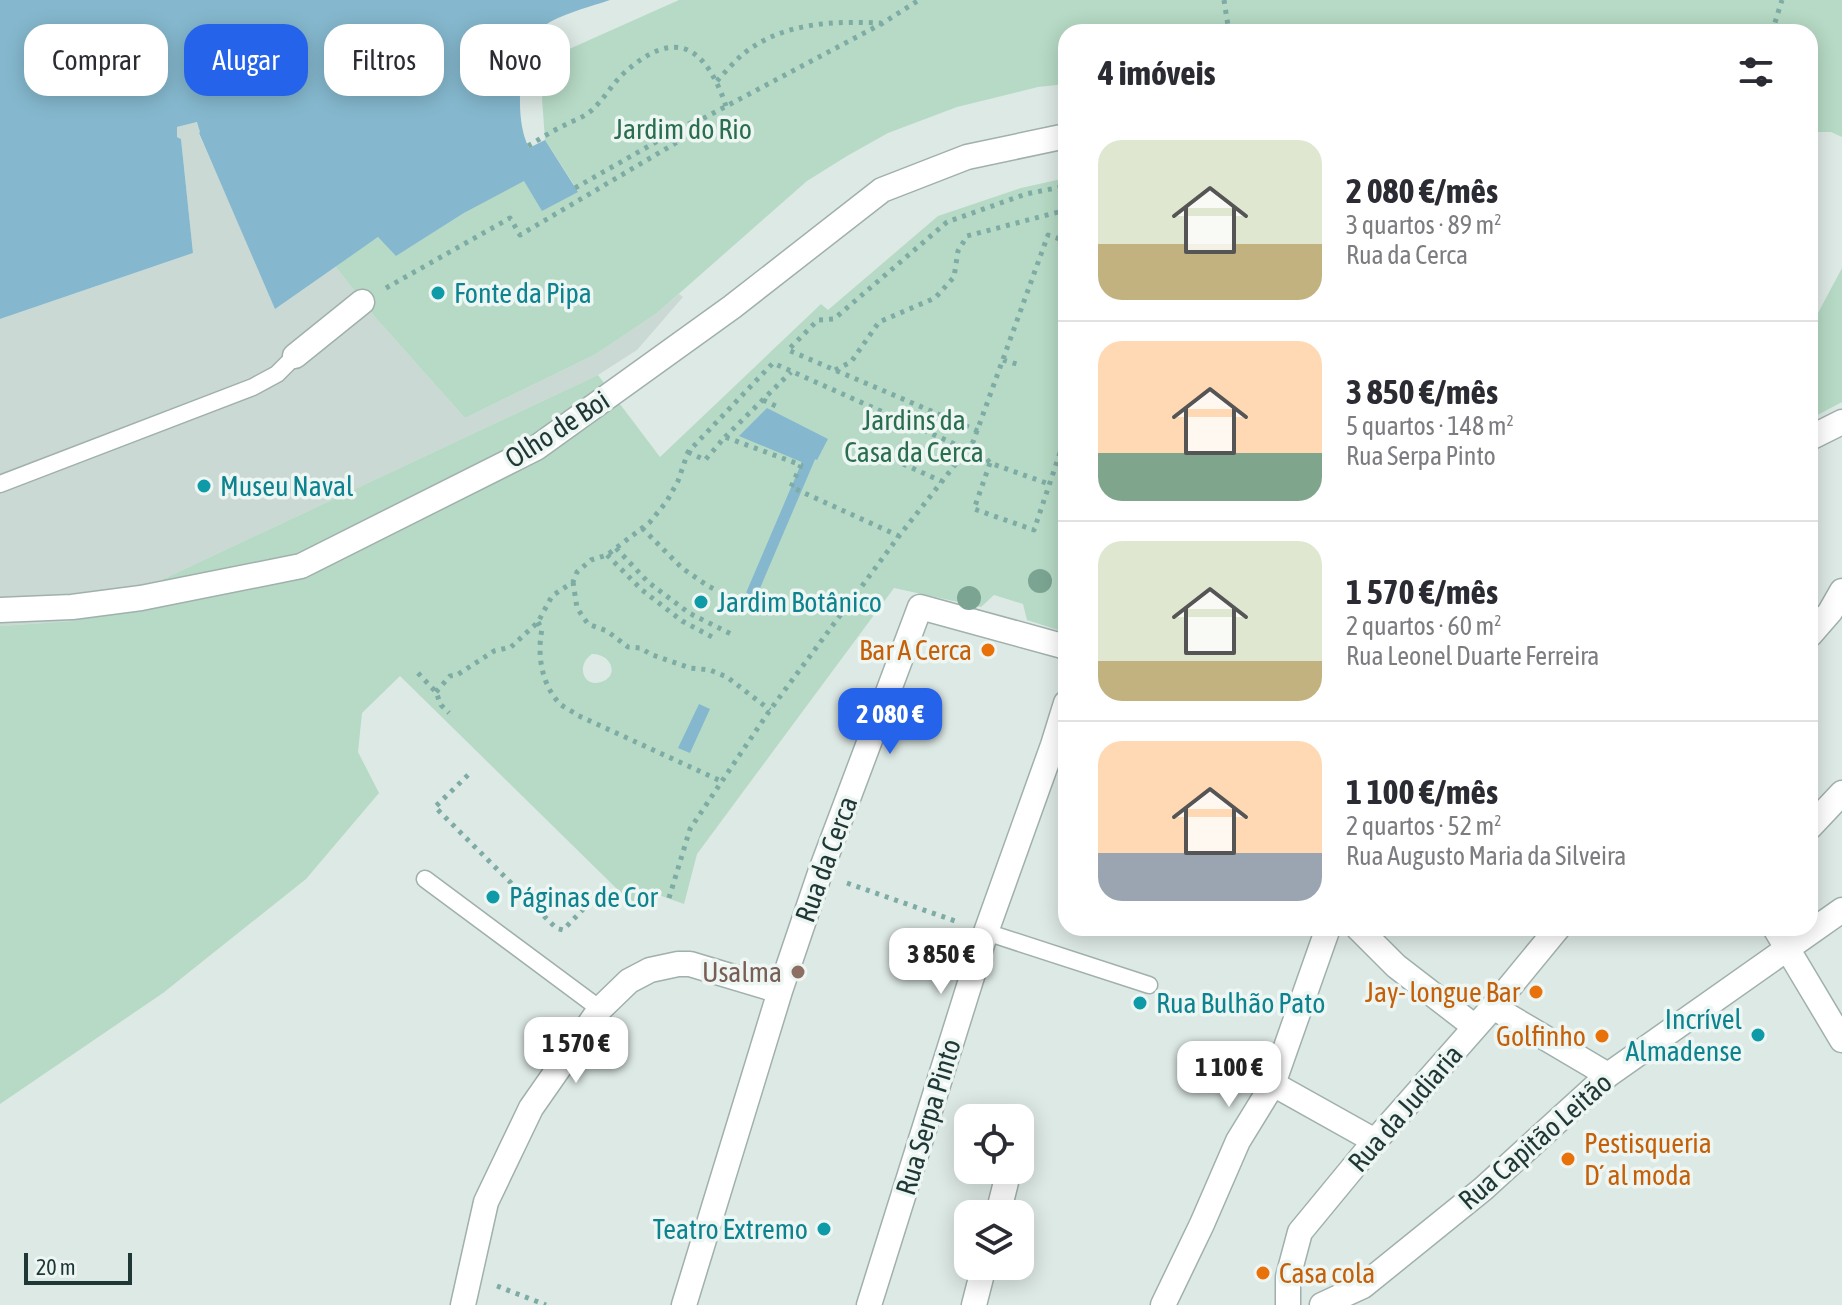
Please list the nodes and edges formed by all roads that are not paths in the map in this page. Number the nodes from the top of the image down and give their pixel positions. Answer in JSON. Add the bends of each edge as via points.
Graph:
{"nodes":[{"id":1,"x":1058,"y":138,"type":"edge"},
{"id":2,"x":362,"y":302,"type":"road end"},
{"id":3,"x":295,"y":356,"type":"joint"},
{"id":4,"x":1842,"y":422,"type":"edge"},
{"id":5,"x":1818,"y":434,"type":"edge"},
{"id":6,"x":0,"y":484,"type":"edge"},
{"id":7,"x":1842,"y":591,"type":"edge"},
{"id":8,"x":0,"y":610,"type":"edge"},
{"id":9,"x":1818,"y":626,"type":"edge"},
{"id":10,"x":1058,"y":645,"type":"edge"},
{"id":11,"x":1058,"y":728,"type":"edge"},
{"id":12,"x":1842,"y":793,"type":"edge"},
{"id":13,"x":1818,"y":818,"type":"edge"},
{"id":14,"x":425,"y":879,"type":"dead end"},
{"id":15,"x":1842,"y":910,"type":"edge"},
{"id":16,"x":1818,"y":928,"type":"edge"},
{"id":17,"x":986,"y":932,"type":"junction"},
{"id":18,"x":1325,"y":936,"type":"edge"},
{"id":19,"x":1366,"y":936,"type":"edge"},
{"id":20,"x":1551,"y":936,"type":"edge"},
{"id":21,"x":1780,"y":936,"type":"edge"},
{"id":22,"x":1807,"y":936,"type":"edge"},
{"id":23,"x":1788,"y":950,"type":"junction"},
{"id":24,"x":1149,"y":985,"type":"dead end"},
{"id":25,"x":780,"y":991,"type":"junction"},
{"id":26,"x":1493,"y":1007,"type":"junction"},
{"id":27,"x":600,"y":1009,"type":"junction"},
{"id":28,"x":1475,"y":1027,"type":"junction"},
{"id":29,"x":1842,"y":1040,"type":"edge"},
{"id":30,"x":1608,"y":1075,"type":"junction"},
{"id":31,"x":1273,"y":1084,"type":"junction"},
{"id":32,"x":1375,"y":1141,"type":"junction"},
{"id":33,"x":980,"y":1280,"type":"edge"},
{"id":34,"x":463,"y":1305,"type":"edge"},
{"id":35,"x":684,"y":1305,"type":"edge"},
{"id":36,"x":869,"y":1305,"type":"edge"},
{"id":37,"x":974,"y":1305,"type":"edge"},
{"id":38,"x":1163,"y":1305,"type":"edge"},
{"id":39,"x":1288,"y":1305,"type":"edge"},
{"id":40,"x":1322,"y":1305,"type":"edge"}],
"edges":[{"from":1,"to":8,"type":"street","name":"Olho de Boi","via":[[967,157],[882,190],[732,307],[536,448],[301,566],[141,598]]},
{"from":2,"to":3,"type":"street"},
{"from":3,"to":6,"type":"lane","via":[[253,387]]},
{"from":4,"to":5,"type":"street"},
{"from":7,"to":9,"type":"street"},
{"from":10,"to":25,"type":"street","name":"Rua da Cerca","via":[[920,607]]},
{"from":11,"to":17,"type":"street","name":"Rua Serpa Pinto"},
{"from":12,"to":13,"type":"street"},
{"from":14,"to":27,"type":"lane"},
{"from":15,"to":16,"type":"street","name":"Rua Capitão Leitão"},
{"from":17,"to":24,"type":"lane"},
{"from":17,"to":36,"type":"street","name":"Rua Serpa Pinto"},
{"from":18,"to":31,"type":"street"},
{"from":19,"to":28,"type":"street"},
{"from":20,"to":26,"type":"street","name":"Rua da Judiaria"},
{"from":21,"to":23,"type":"street"},
{"from":22,"to":23,"type":"street","name":"Rua Capitão Leitão"},
{"from":23,"to":29,"type":"street"},
{"from":23,"to":30,"type":"street","name":"Rua Capitão Leitão"},
{"from":25,"to":27,"type":"street","via":[[678,964],[638,975]]},
{"from":25,"to":35,"type":"street","name":"Rua da Cerca"},
{"from":26,"to":28,"type":"street","name":"Rua da Judiaria"},
{"from":26,"to":30,"type":"street"},
{"from":27,"to":34,"type":"street","via":[[531,1108],[486,1202]]},
{"from":28,"to":32,"type":"street","name":"Rua da Judiaria"},
{"from":30,"to":40,"type":"street","name":"Rua Capitão Leitão","via":[[1483,1189],[1375,1277]]},
{"from":31,"to":32,"type":"street"},
{"from":31,"to":38,"type":"street","via":[[1238,1141]]},
{"from":32,"to":39,"type":"street","name":"Rua da Judiaria","via":[[1300,1232],[1288,1277]]},
{"from":33,"to":37,"type":"street"}]}
